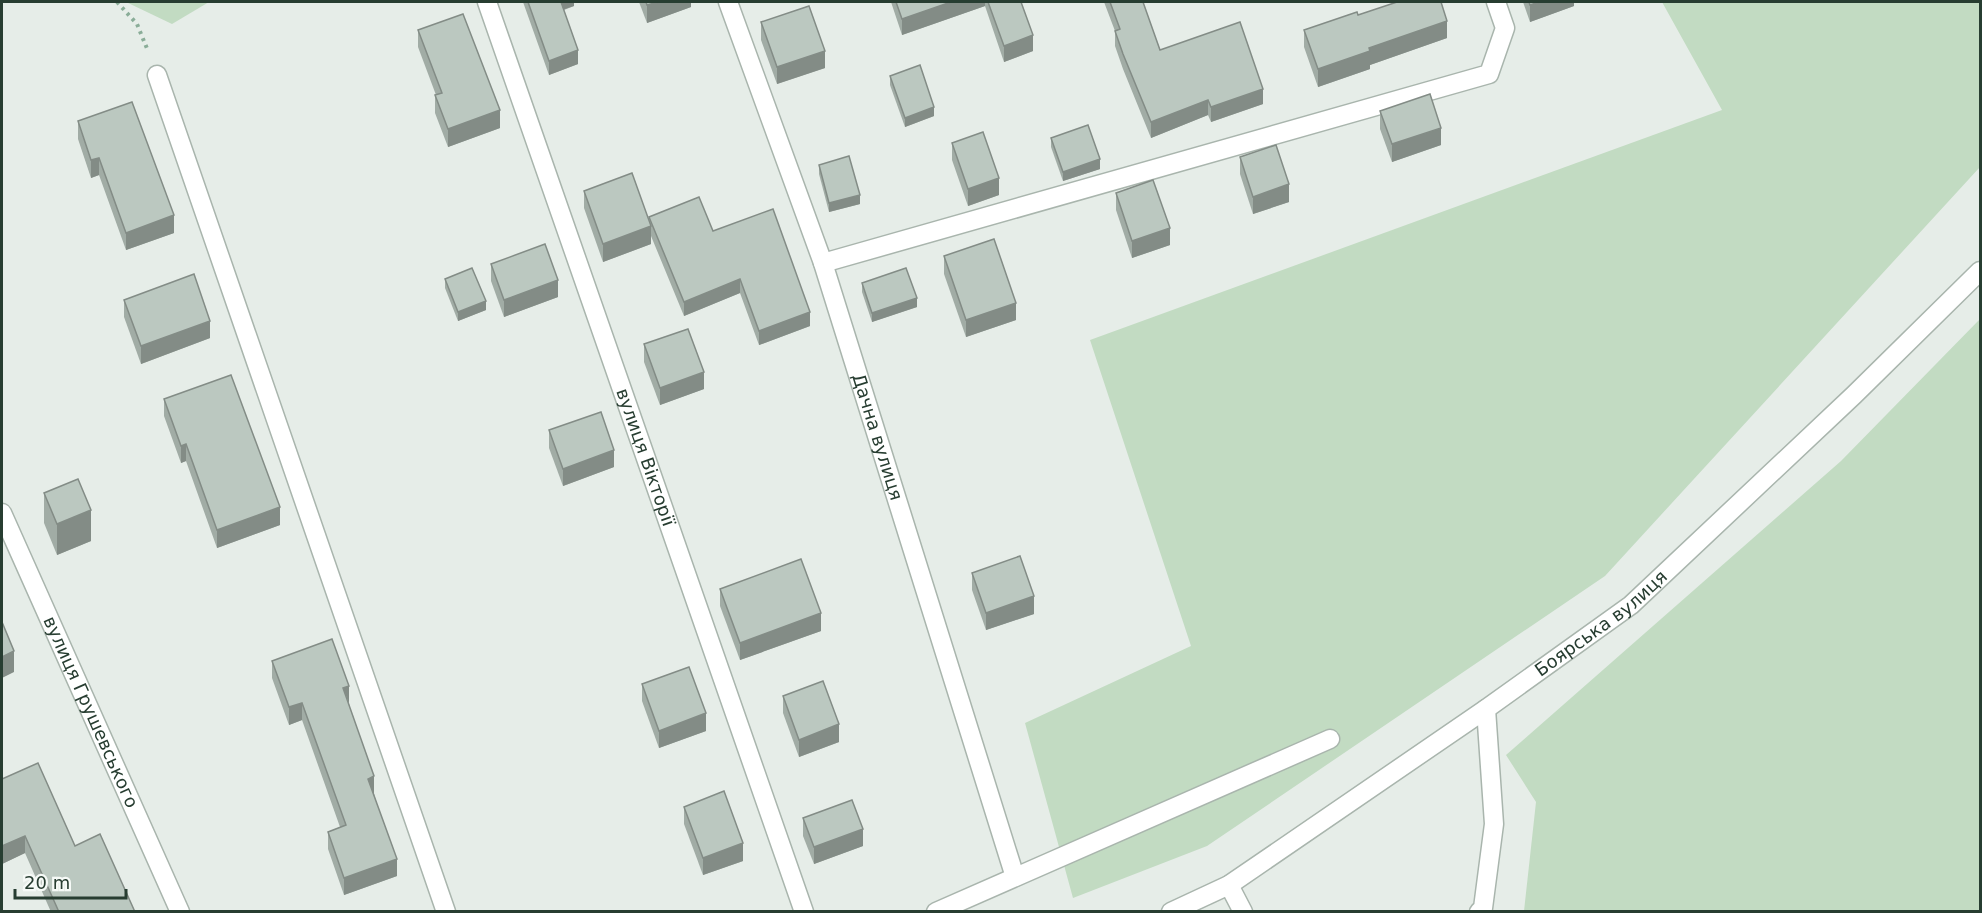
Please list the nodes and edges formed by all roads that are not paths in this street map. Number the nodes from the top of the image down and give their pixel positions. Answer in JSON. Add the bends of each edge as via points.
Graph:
{"nodes":[{"id":1,"x":487,"y":2,"type":"edge"},
{"id":2,"x":732,"y":2,"type":"edge"},
{"id":3,"x":1496,"y":2,"type":"edge"},
{"id":4,"x":157,"y":75,"type":"road end"},
{"id":5,"x":823,"y":263,"type":"junction"},
{"id":6,"x":1980,"y":271,"type":"edge"},
{"id":7,"x":2,"y":513,"type":"edge"},
{"id":8,"x":1486,"y":709,"type":"junction"},
{"id":9,"x":1330,"y":739,"type":"dead end"},
{"id":10,"x":1015,"y":877,"type":"junction"},
{"id":11,"x":1229,"y":885,"type":"junction"},
{"id":12,"x":180,"y":912,"type":"edge"},
{"id":13,"x":446,"y":912,"type":"edge"},
{"id":14,"x":804,"y":912,"type":"edge"},
{"id":15,"x":936,"y":912,"type":"edge"},
{"id":16,"x":1171,"y":912,"type":"edge"},
{"id":17,"x":1243,"y":912,"type":"edge"},
{"id":18,"x":1479,"y":912,"type":"edge"}],
"edges":[{"from":1,"to":14,"type":"street","name":"вулиця Вікторії"},
{"from":2,"to":5,"type":"street","name":"Дачна вулиця"},
{"from":3,"to":5,"type":"street","via":[[1505,28],[1489,74]]},
{"from":4,"to":13,"type":"street"},
{"from":5,"to":10,"type":"street","name":"Дачна вулиця"},
{"from":6,"to":8,"type":"street","name":"Боярська вулиця","via":[[1631,604]]},
{"from":7,"to":12,"type":"street","name":"вулиця Грушевського"},
{"from":8,"to":11,"type":"street","name":"Боярська вулиця"},
{"from":8,"to":18,"type":"street","via":[[1494,824],[1483,908]]},
{"from":9,"to":10,"type":"street"},
{"from":10,"to":15,"type":"street"},
{"from":11,"to":16,"type":"street","name":"Боярська вулиця"},
{"from":11,"to":17,"type":"street"}]}
